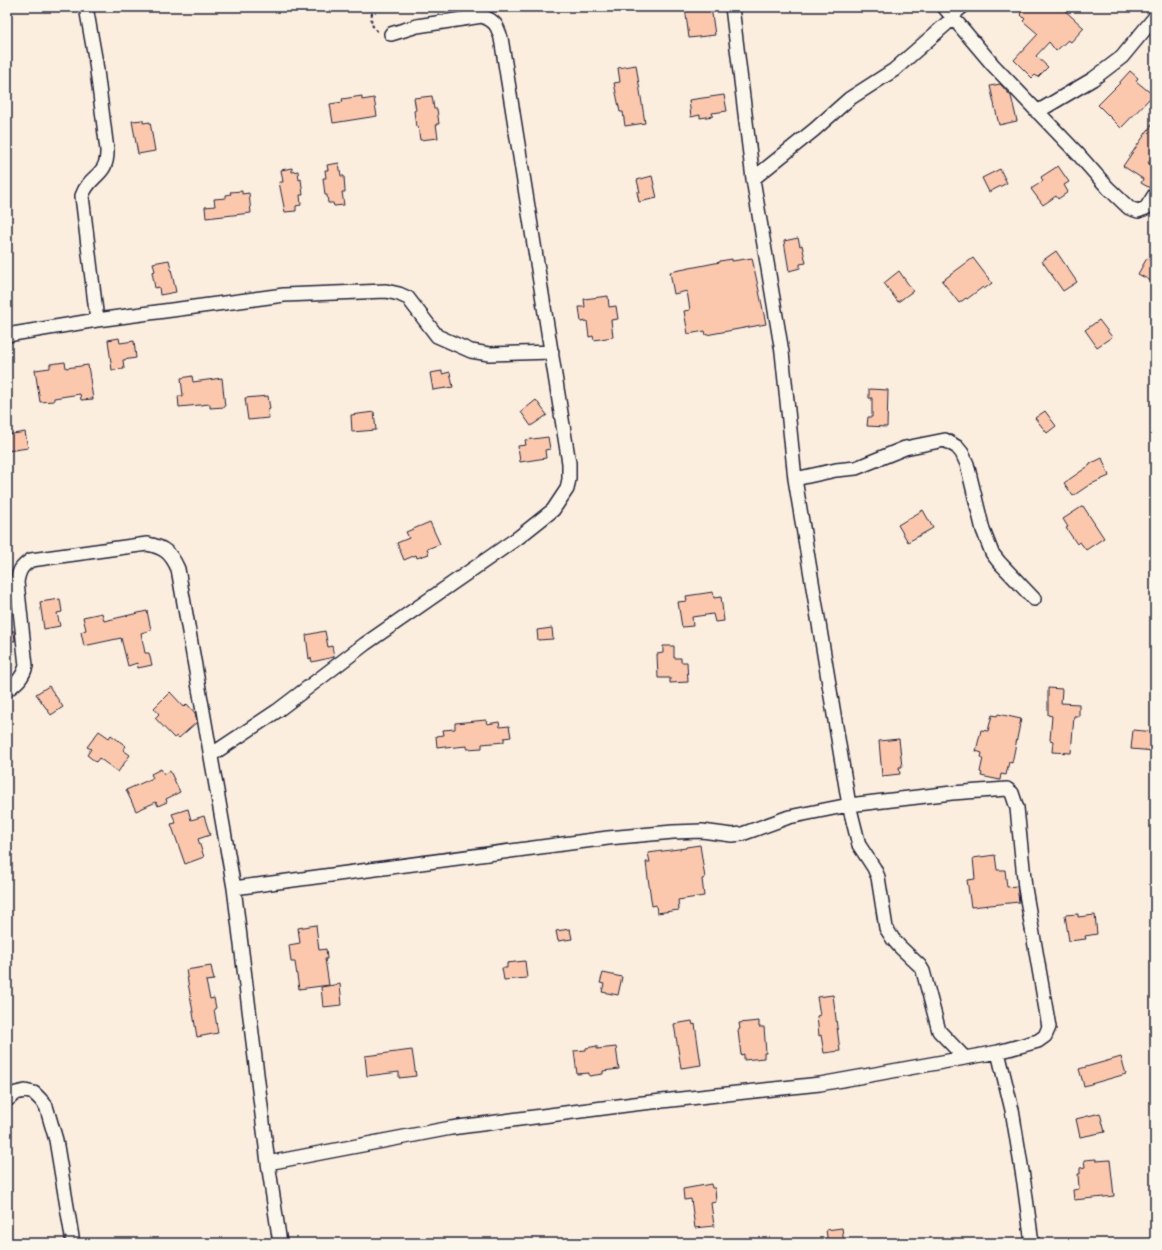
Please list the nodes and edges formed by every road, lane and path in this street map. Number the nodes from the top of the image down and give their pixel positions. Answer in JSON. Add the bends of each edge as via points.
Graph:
{"nodes":[{"id":1,"x":86,"y":7,"type":"edge"},
{"id":2,"x":374,"y":7,"type":"edge"},
{"id":3,"x":732,"y":7,"type":"edge"},
{"id":4,"x":944,"y":7,"type":"edge"},
{"id":5,"x":962,"y":7,"type":"edge"},
{"id":6,"x":954,"y":18,"type":"junction"},
{"id":7,"x":1155,"y":18,"type":"edge"},
{"id":8,"x":391,"y":34,"type":"joint"},
{"id":9,"x":1037,"y":112,"type":"junction"},
{"id":10,"x":753,"y":179,"type":"junction"},
{"id":11,"x":1155,"y":194,"type":"edge"},
{"id":12,"x":97,"y":320,"type":"junction"},
{"id":13,"x":7,"y":336,"type":"edge"},
{"id":14,"x":552,"y":352,"type":"junction"},
{"id":15,"x":795,"y":478,"type":"junction"},
{"id":16,"x":1034,"y":599,"type":"dead end"},
{"id":17,"x":7,"y":690,"type":"edge"},
{"id":18,"x":211,"y":756,"type":"junction"},
{"id":19,"x":849,"y":804,"type":"junction"},
{"id":20,"x":234,"y":888,"type":"junction"},
{"id":21,"x":998,"y":1052,"type":"junction"},
{"id":22,"x":964,"y":1058,"type":"junction"},
{"id":23,"x":7,"y":1100,"type":"edge"},
{"id":24,"x":268,"y":1163,"type":"junction"},
{"id":25,"x":73,"y":1243,"type":"edge"},
{"id":26,"x":280,"y":1243,"type":"edge"},
{"id":27,"x":1032,"y":1243,"type":"edge"}],
"edges":[{"from":1,"to":12,"type":"street","via":[[96,62],[108,159],[105,167],[86,187],[82,196]]},
{"from":2,"to":8,"type":"path","via":[[371,14],[374,30],[381,34]]},
{"from":3,"to":10,"type":"street"},
{"from":4,"to":6,"type":"street"},
{"from":5,"to":6,"type":"street"},
{"from":6,"to":9,"type":"street"},
{"from":6,"to":10,"type":"street","via":[[894,70],[849,99]]},
{"from":7,"to":9,"type":"street","via":[[1122,56],[1099,75]]},
{"from":8,"to":14,"type":"street","via":[[417,26],[482,16],[497,26]]},
{"from":9,"to":11,"type":"street","via":[[1129,208],[1138,211],[1146,208]]},
{"from":10,"to":15,"type":"street","via":[[782,352]]},
{"from":12,"to":13,"type":"street"},
{"from":12,"to":14,"type":"street","via":[[284,295],[386,291],[408,298],[437,336],[471,351],[489,354]]},
{"from":14,"to":18,"type":"street","via":[[569,463],[567,489],[553,510],[365,644],[277,711]]},
{"from":15,"to":16,"type":"street","via":[[856,468],[905,448],[945,440],[957,447],[967,464],[983,530],[992,553]]},
{"from":15,"to":19,"type":"street"},
{"from":17,"to":18,"type":"street","via":[[21,678],[26,666],[17,582],[23,566],[31,560],[147,544],[158,546],[174,559],[178,569]]},
{"from":18,"to":20,"type":"street"},
{"from":19,"to":20,"type":"street","via":[[790,817],[742,834],[702,831],[608,838]]},
{"from":19,"to":21,"type":"street","via":[[993,789],[1007,789],[1012,793],[1017,808],[1025,888],[1049,1027],[1045,1036],[1038,1041]]},
{"from":19,"to":22,"type":"street","via":[[859,845],[878,877],[886,928],[923,971],[939,1031]]},
{"from":20,"to":24,"type":"street"},
{"from":21,"to":22,"type":"street"},
{"from":21,"to":27,"type":"street","via":[[1012,1110]]},
{"from":22,"to":24,"type":"street","via":[[820,1084],[634,1104],[451,1128]]},
{"from":23,"to":25,"type":"street","via":[[16,1093],[25,1091],[34,1093],[46,1106],[56,1140]]},
{"from":24,"to":26,"type":"street"}]}
